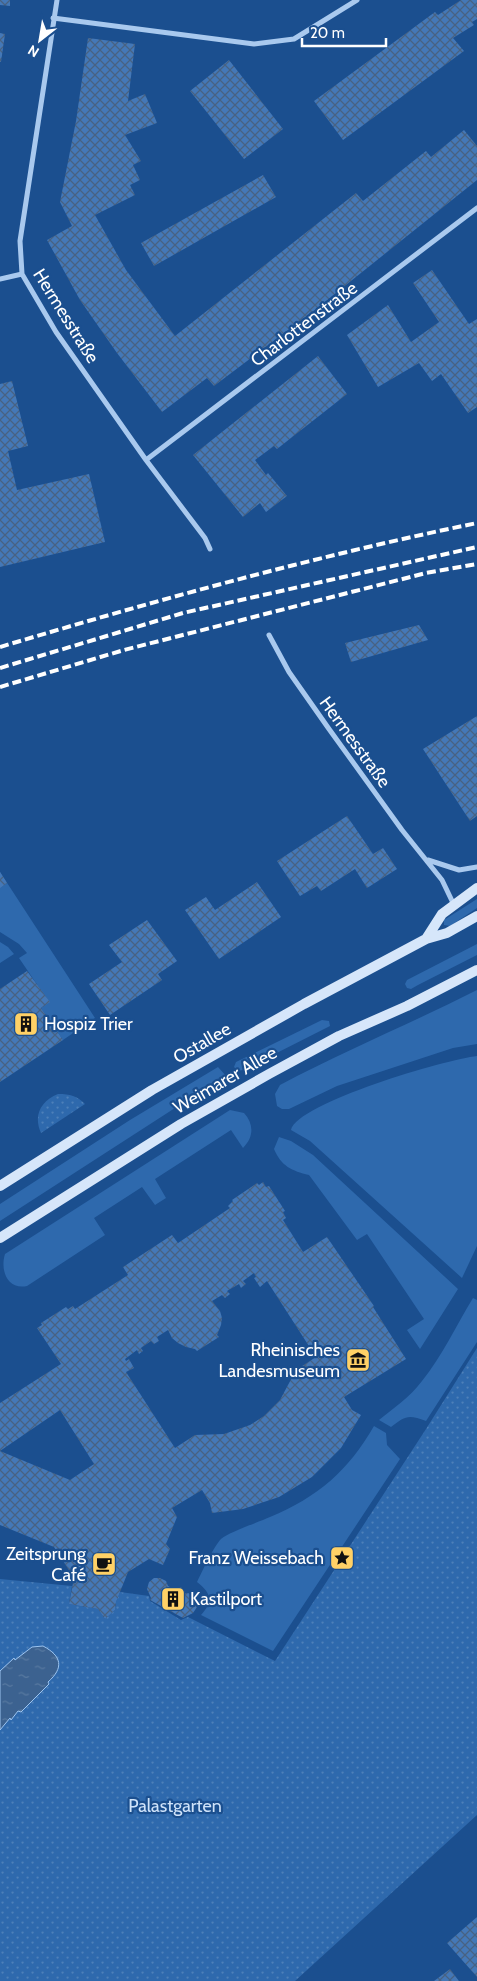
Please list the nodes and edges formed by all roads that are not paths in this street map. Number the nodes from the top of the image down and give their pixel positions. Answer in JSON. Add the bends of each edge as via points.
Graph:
{"nodes":[{"id":1,"x":57,"y":0,"type":"edge"},
{"id":2,"x":358,"y":0,"type":"edge"},
{"id":3,"x":52,"y":18,"type":"junction"},
{"id":4,"x":477,"y":208,"type":"edge"},
{"id":5,"x":22,"y":274,"type":"junction"},
{"id":6,"x":0,"y":279,"type":"edge"},
{"id":7,"x":146,"y":460,"type":"junction"},
{"id":8,"x":210,"y":549,"type":"dead end"},
{"id":9,"x":269,"y":635,"type":"dead end"},
{"id":10,"x":428,"y":860,"type":"junction"},
{"id":11,"x":477,"y":867,"type":"edge"},
{"id":12,"x":477,"y":888,"type":"edge"},
{"id":13,"x":454,"y":906,"type":"junction"},
{"id":14,"x":477,"y":916,"type":"edge"},
{"id":15,"x":426,"y":940,"type":"junction"},
{"id":16,"x":477,"y":970,"type":"edge"},
{"id":17,"x":0,"y":1186,"type":"edge"},
{"id":18,"x":0,"y":1238,"type":"edge"}],
"edges":[{"from":1,"to":3,"type":"street","name":"Hermesstraße"},
{"from":2,"to":3,"type":"street","via":[[294,39],[254,44]]},
{"from":3,"to":5,"type":"street","name":"Hermesstraße","via":[[20,241]]},
{"from":4,"to":7,"type":"street","name":"Charlottenstraße"},
{"from":5,"to":6,"type":"street"},
{"from":5,"to":7,"type":"street","name":"Hermesstraße","via":[[56,332]]},
{"from":7,"to":8,"type":"street","name":"Hermesstraße"},
{"from":9,"to":10,"type":"street","name":"Hermesstraße","via":[[289,672],[328,729]]},
{"from":10,"to":11,"type":"street","via":[[459,870]]},
{"from":10,"to":13,"type":"street","name":"Hermesstraße"},
{"from":12,"to":13,"type":"main road"},
{"from":13,"to":15,"type":"main road","via":[[442,914]]},
{"from":14,"to":15,"type":"main road","name":"Ostallee","via":[[447,933]]},
{"from":15,"to":17,"type":"main road","name":"Ostallee","via":[[152,1090]]},
{"from":16,"to":18,"type":"main road","name":"Weimarer Allee","via":[[339,1036],[269,1074],[181,1124]]}]}
